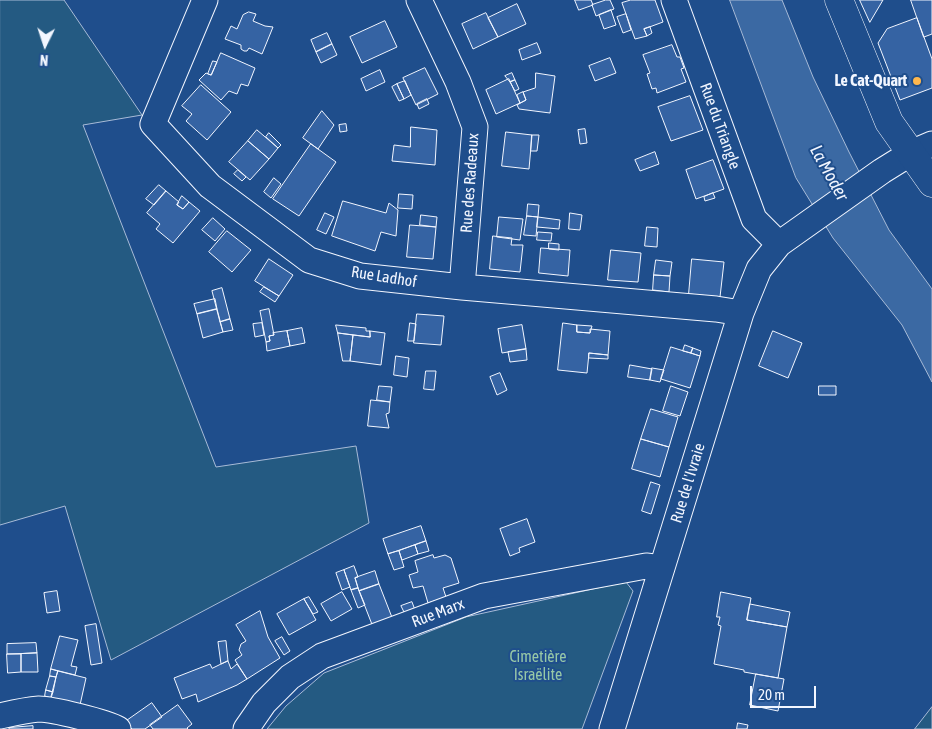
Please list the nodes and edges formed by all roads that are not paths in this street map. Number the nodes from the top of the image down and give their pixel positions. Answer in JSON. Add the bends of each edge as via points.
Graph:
{"nodes":[{"id":1,"x":204,"y":0,"type":"edge"},
{"id":2,"x":419,"y":0,"type":"edge"},
{"id":3,"x":674,"y":0,"type":"edge"},
{"id":4,"x":840,"y":0,"type":"edge"},
{"id":5,"x":921,"y":149,"type":"edge"},
{"id":6,"x":932,"y":183,"type":"edge"},
{"id":7,"x":779,"y":244,"type":"junction"},
{"id":8,"x":462,"y":287,"type":"junction"},
{"id":9,"x":741,"y":313,"type":"junction"},
{"id":10,"x":662,"y":568,"type":"junction"},
{"id":11,"x":0,"y":716,"type":"edge"},
{"id":12,"x":118,"y":729,"type":"edge"},
{"id":13,"x":246,"y":729,"type":"edge"},
{"id":14,"x":612,"y":729,"type":"edge"}],
"edges":[{"from":1,"to":8,"type":"street","name":"Rue Ladhof","via":[[153,124],[159,131],[210,186],[309,260],[360,276]]},
{"from":2,"to":8,"type":"street","name":"Rue des Radeaux","via":[[458,82],[475,127]]},
{"from":3,"to":7,"type":"street","name":"Rue du Triangle","via":[[754,219]]},
{"from":4,"to":5,"type":"main road","via":[[889,122]]},
{"from":5,"to":6,"type":"main road"},
{"from":5,"to":7,"type":"street","name":"Rue de l'Ivraie","via":[[874,177]]},
{"from":7,"to":9,"type":"street","name":"Rue de l'Ivraie","via":[[759,269]]},
{"from":8,"to":9,"type":"street","name":"Rue Ladhof"},
{"from":9,"to":10,"type":"street","name":"Rue de l'Ivraie"},
{"from":10,"to":13,"type":"street","name":"Rue Marx","via":[[646,566],[484,596],[322,656],[290,677],[264,703]]},
{"from":10,"to":14,"type":"street","name":"Rue de l'Ivraie"},
{"from":11,"to":12,"type":"street","via":[[41,709],[86,718]]}]}
